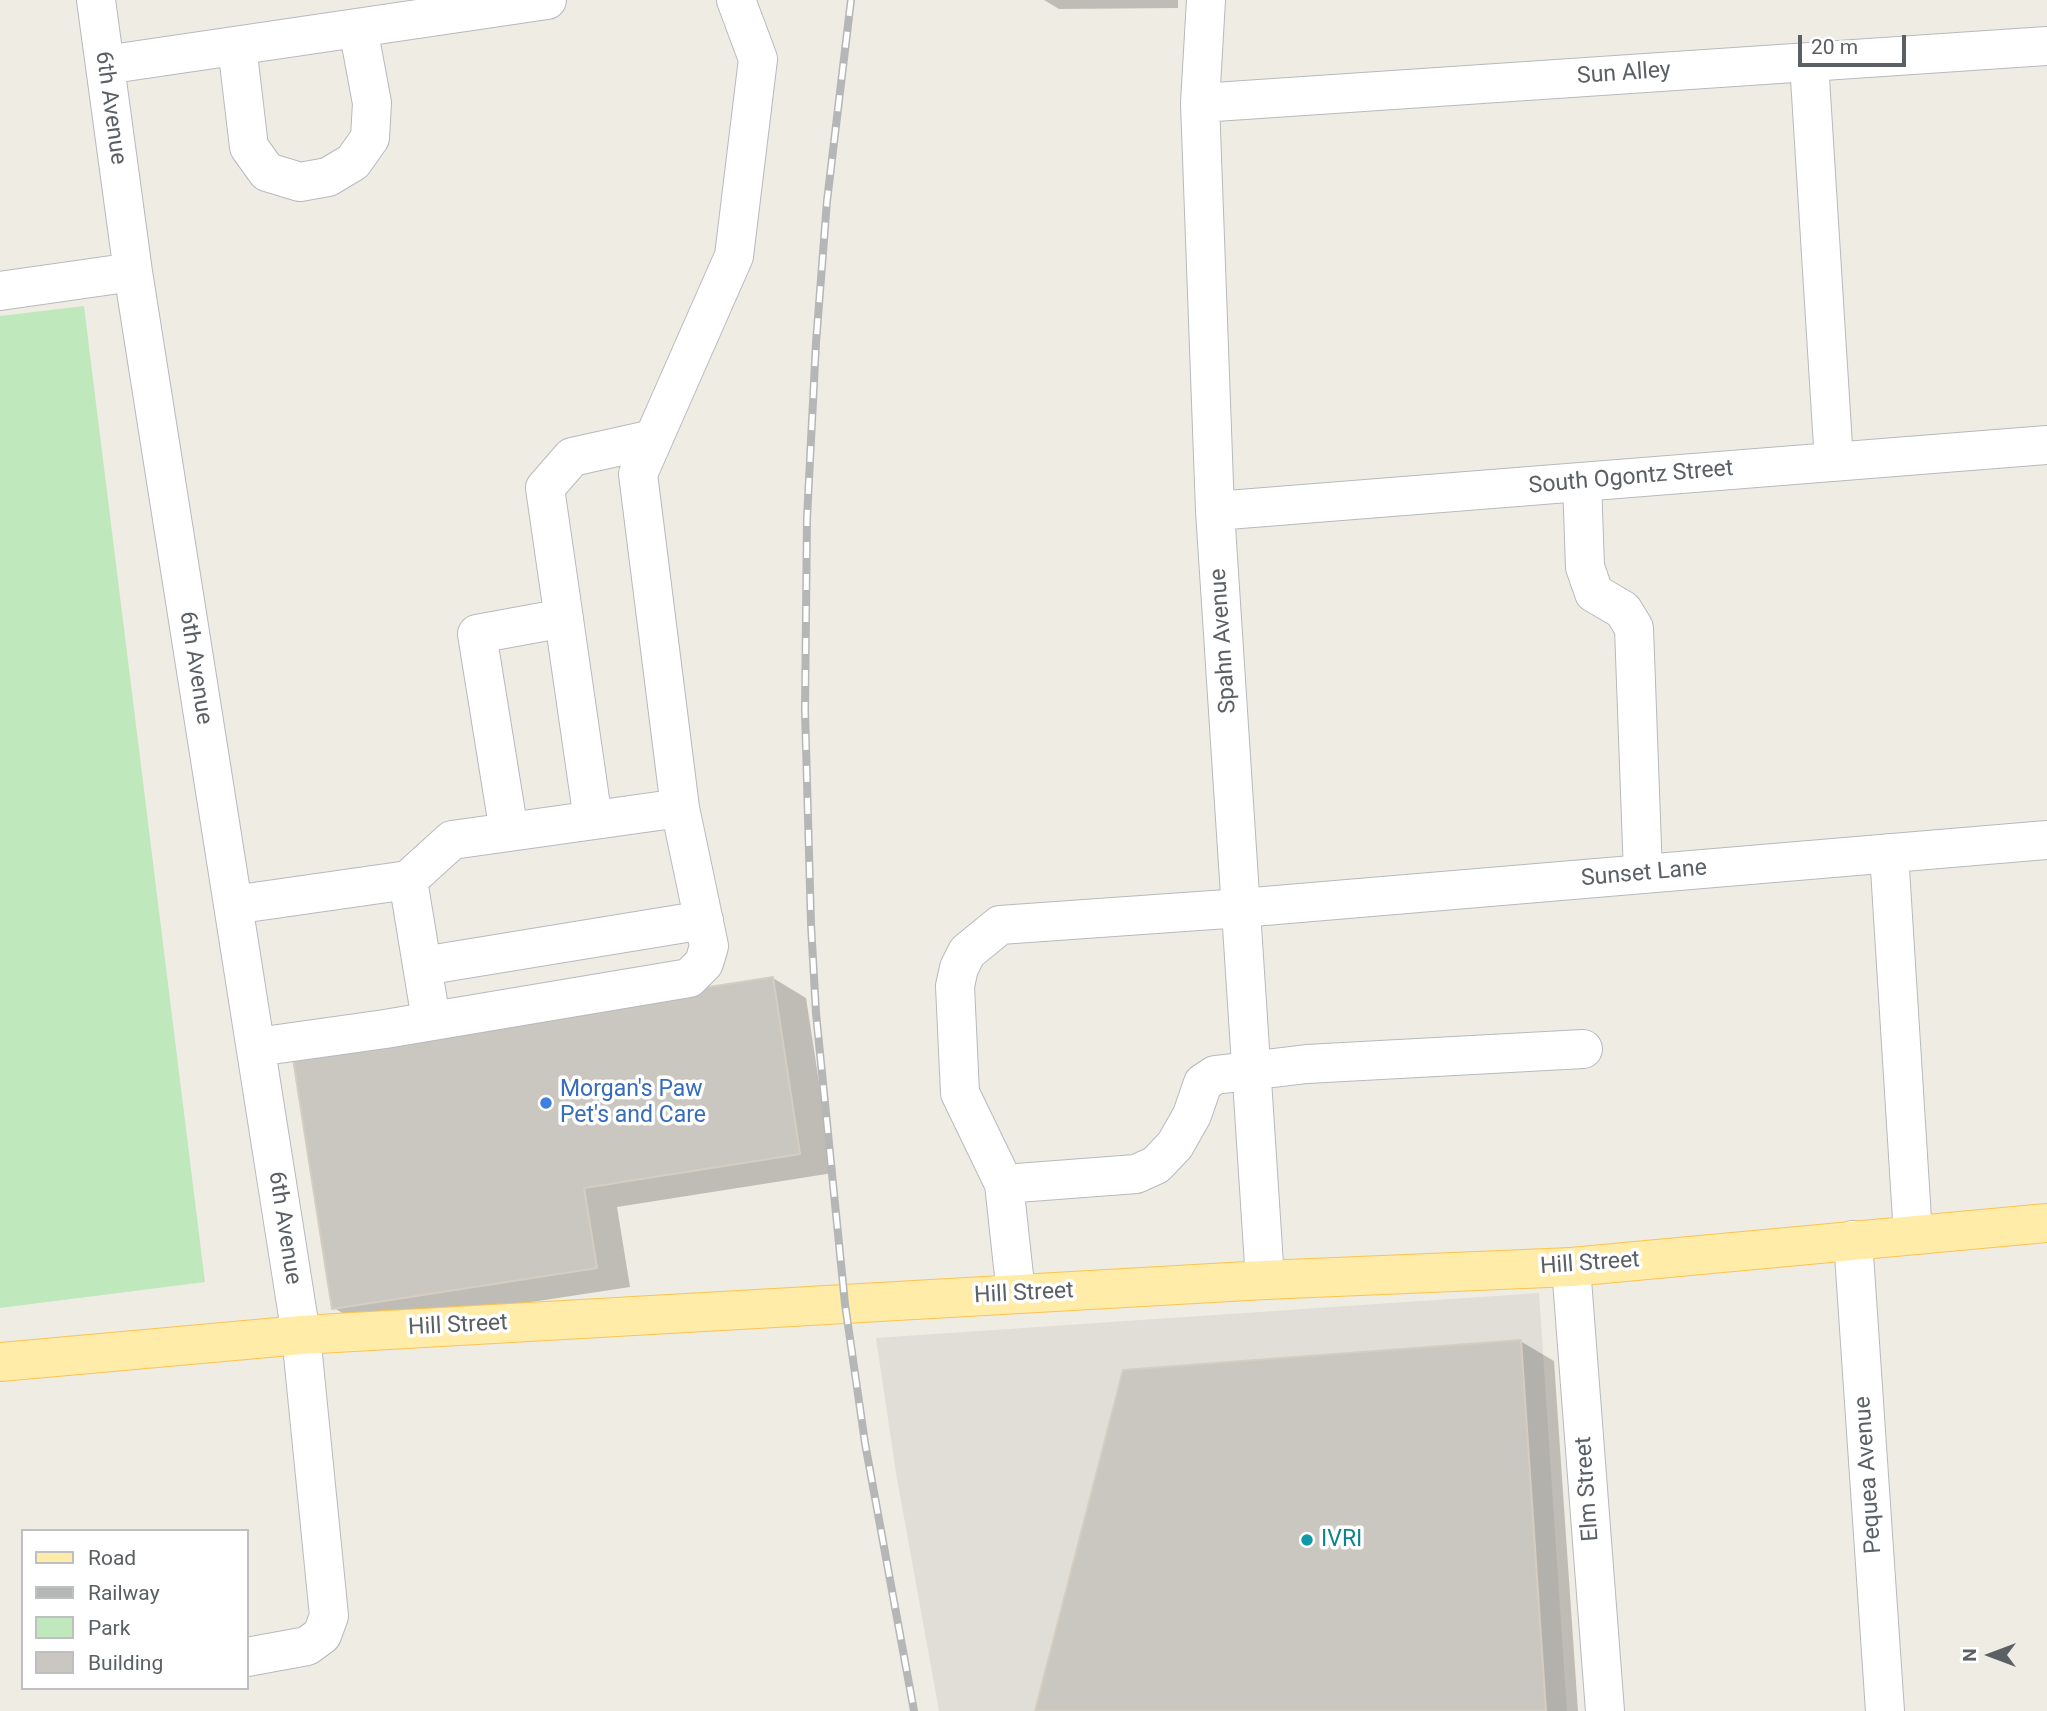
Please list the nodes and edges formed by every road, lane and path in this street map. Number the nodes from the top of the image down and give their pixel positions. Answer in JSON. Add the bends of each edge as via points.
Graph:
{"nodes":[{"id":1,"x":96,"y":0,"type":"edge"},
{"id":2,"x":547,"y":0,"type":"edge"},
{"id":3,"x":736,"y":0,"type":"edge"},
{"id":4,"x":1206,"y":0,"type":"edge"},
{"id":5,"x":358,"y":28,"type":"junction"},
{"id":6,"x":237,"y":46,"type":"junction"},
{"id":7,"x":2047,"y":46,"type":"edge"},
{"id":8,"x":1809,"y":62,"type":"junction"},
{"id":9,"x":105,"y":65,"type":"junction"},
{"id":10,"x":1200,"y":103,"type":"junction"},
{"id":11,"x":133,"y":272,"type":"junction"},
{"id":12,"x":0,"y":291,"type":"edge"},
{"id":13,"x":653,"y":439,"type":"junction"},
{"id":14,"x":2047,"y":445,"type":"edge"},
{"id":15,"x":1835,"y":462,"type":"junction"},
{"id":16,"x":1582,"y":482,"type":"junction"},
{"id":17,"x":1215,"y":511,"type":"junction"},
{"id":18,"x":564,"y":618,"type":"junction"},
{"id":19,"x":680,"y":808,"type":"junction"},
{"id":20,"x":593,"y":820,"type":"junction"},
{"id":21,"x":509,"y":832,"type":"junction"},
{"id":22,"x":2047,"y":840,"type":"edge"},
{"id":23,"x":1889,"y":853,"type":"junction"},
{"id":24,"x":1643,"y":874,"type":"junction"},
{"id":25,"x":408,"y":880,"type":"junction"},
{"id":26,"x":233,"y":905,"type":"junction"},
{"id":27,"x":1241,"y":908,"type":"junction"},
{"id":28,"x":704,"y":920,"type":"junction"},
{"id":29,"x":424,"y":966,"type":"junction"},
{"id":30,"x":431,"y":1020,"type":"junction"},
{"id":31,"x":257,"y":1047,"type":"junction"},
{"id":32,"x":1583,"y":1049,"type":"dead end"},
{"id":33,"x":1252,"y":1070,"type":"junction"},
{"id":34,"x":1004,"y":1184,"type":"junction"},
{"id":35,"x":2047,"y":1223,"type":"edge"},
{"id":36,"x":1913,"y":1235,"type":"junction"},
{"id":37,"x":1853,"y":1240,"type":"junction"},
{"id":38,"x":1571,"y":1267,"type":"junction"},
{"id":39,"x":1265,"y":1280,"type":"junction"},
{"id":40,"x":1016,"y":1294,"type":"junction"},
{"id":41,"x":301,"y":1335,"type":"junction"},
{"id":42,"x":0,"y":1362,"type":"edge"},
{"id":43,"x":248,"y":1657,"type":"edge"},
{"id":44,"x":1605,"y":1711,"type":"edge"},
{"id":45,"x":1885,"y":1711,"type":"edge"}],
"edges":[{"from":1,"to":9,"type":"street","name":"6th Avenue"},
{"from":2,"to":5,"type":"street"},
{"from":3,"to":13,"type":"street","via":[[758,59],[734,256]]},
{"from":4,"to":10,"type":"street","name":"Spahn Avenue"},
{"from":5,"to":6,"type":"street"},
{"from":5,"to":6,"type":"street","via":[[372,103],[370,138],[353,162],[328,177],[300,182],[267,172],[249,147]]},
{"from":6,"to":9,"type":"street"},
{"from":7,"to":8,"type":"street","name":"Sun Alley"},
{"from":8,"to":10,"type":"street","name":"Sun Alley"},
{"from":8,"to":15,"type":"street"},
{"from":9,"to":11,"type":"street","name":"6th Avenue"},
{"from":10,"to":17,"type":"street","name":"Spahn Avenue"},
{"from":11,"to":12,"type":"street"},
{"from":11,"to":26,"type":"street","name":"6th Avenue"},
{"from":13,"to":18,"type":"street","via":[[572,457],[545,488]]},
{"from":13,"to":19,"type":"street","via":[[638,474]]},
{"from":14,"to":15,"type":"street","name":"South Ogontz Street"},
{"from":15,"to":16,"type":"street","name":"South Ogontz Street"},
{"from":16,"to":17,"type":"street","name":"South Ogontz Street"},
{"from":16,"to":24,"type":"street","via":[[1585,567],[1594,593],[1623,610],[1634,628]]},
{"from":17,"to":27,"type":"street","name":"Spahn Avenue"},
{"from":18,"to":20,"type":"street"},
{"from":18,"to":21,"type":"street","via":[[477,634]]},
{"from":19,"to":20,"type":"street"},
{"from":19,"to":28,"type":"street"},
{"from":20,"to":21,"type":"street"},
{"from":21,"to":25,"type":"street","via":[[452,840]]},
{"from":22,"to":23,"type":"street","name":"Sunset Lane"},
{"from":23,"to":24,"type":"street","name":"Sunset Lane"},
{"from":23,"to":36,"type":"street"},
{"from":24,"to":27,"type":"street","name":"Sunset Lane"},
{"from":25,"to":26,"type":"street"},
{"from":25,"to":29,"type":"street"},
{"from":26,"to":31,"type":"street","name":"6th Avenue"},
{"from":27,"to":33,"type":"street","name":"Spahn Avenue"},
{"from":27,"to":34,"type":"street","name":"Sunset Lane","via":[[1000,926],[967,952],[955,986],[960,1093]]},
{"from":28,"to":29,"type":"street"},
{"from":28,"to":30,"type":"street","via":[[709,946],[704,963],[690,978]]},
{"from":29,"to":30,"type":"street"},
{"from":30,"to":31,"type":"street"},
{"from":31,"to":41,"type":"street","name":"6th Avenue"},
{"from":32,"to":33,"type":"street"},
{"from":33,"to":34,"type":"street","via":[[1215,1075],[1203,1083],[1175,1145],[1156,1165],[1136,1174]]},
{"from":33,"to":39,"type":"street","name":"Spahn Avenue"},
{"from":34,"to":40,"type":"street","name":"Sunset Lane"},
{"from":35,"to":36,"type":"main road","name":"Hill Street"},
{"from":36,"to":37,"type":"main road","name":"Hill Street"},
{"from":37,"to":38,"type":"main road","name":"Hill Street"},
{"from":37,"to":45,"type":"street","name":"Pequea Avenue"},
{"from":38,"to":39,"type":"main road","name":"Hill Street"},
{"from":38,"to":44,"type":"street","name":"Elm Street"},
{"from":39,"to":40,"type":"main road","name":"Hill Street"},
{"from":40,"to":41,"type":"main road","name":"Hill Street"},
{"from":41,"to":42,"type":"main road","name":"Hill Street"},
{"from":41,"to":43,"type":"street","name":"6th Avenue","via":[[328,1616],[322,1635],[307,1646]]}]}
